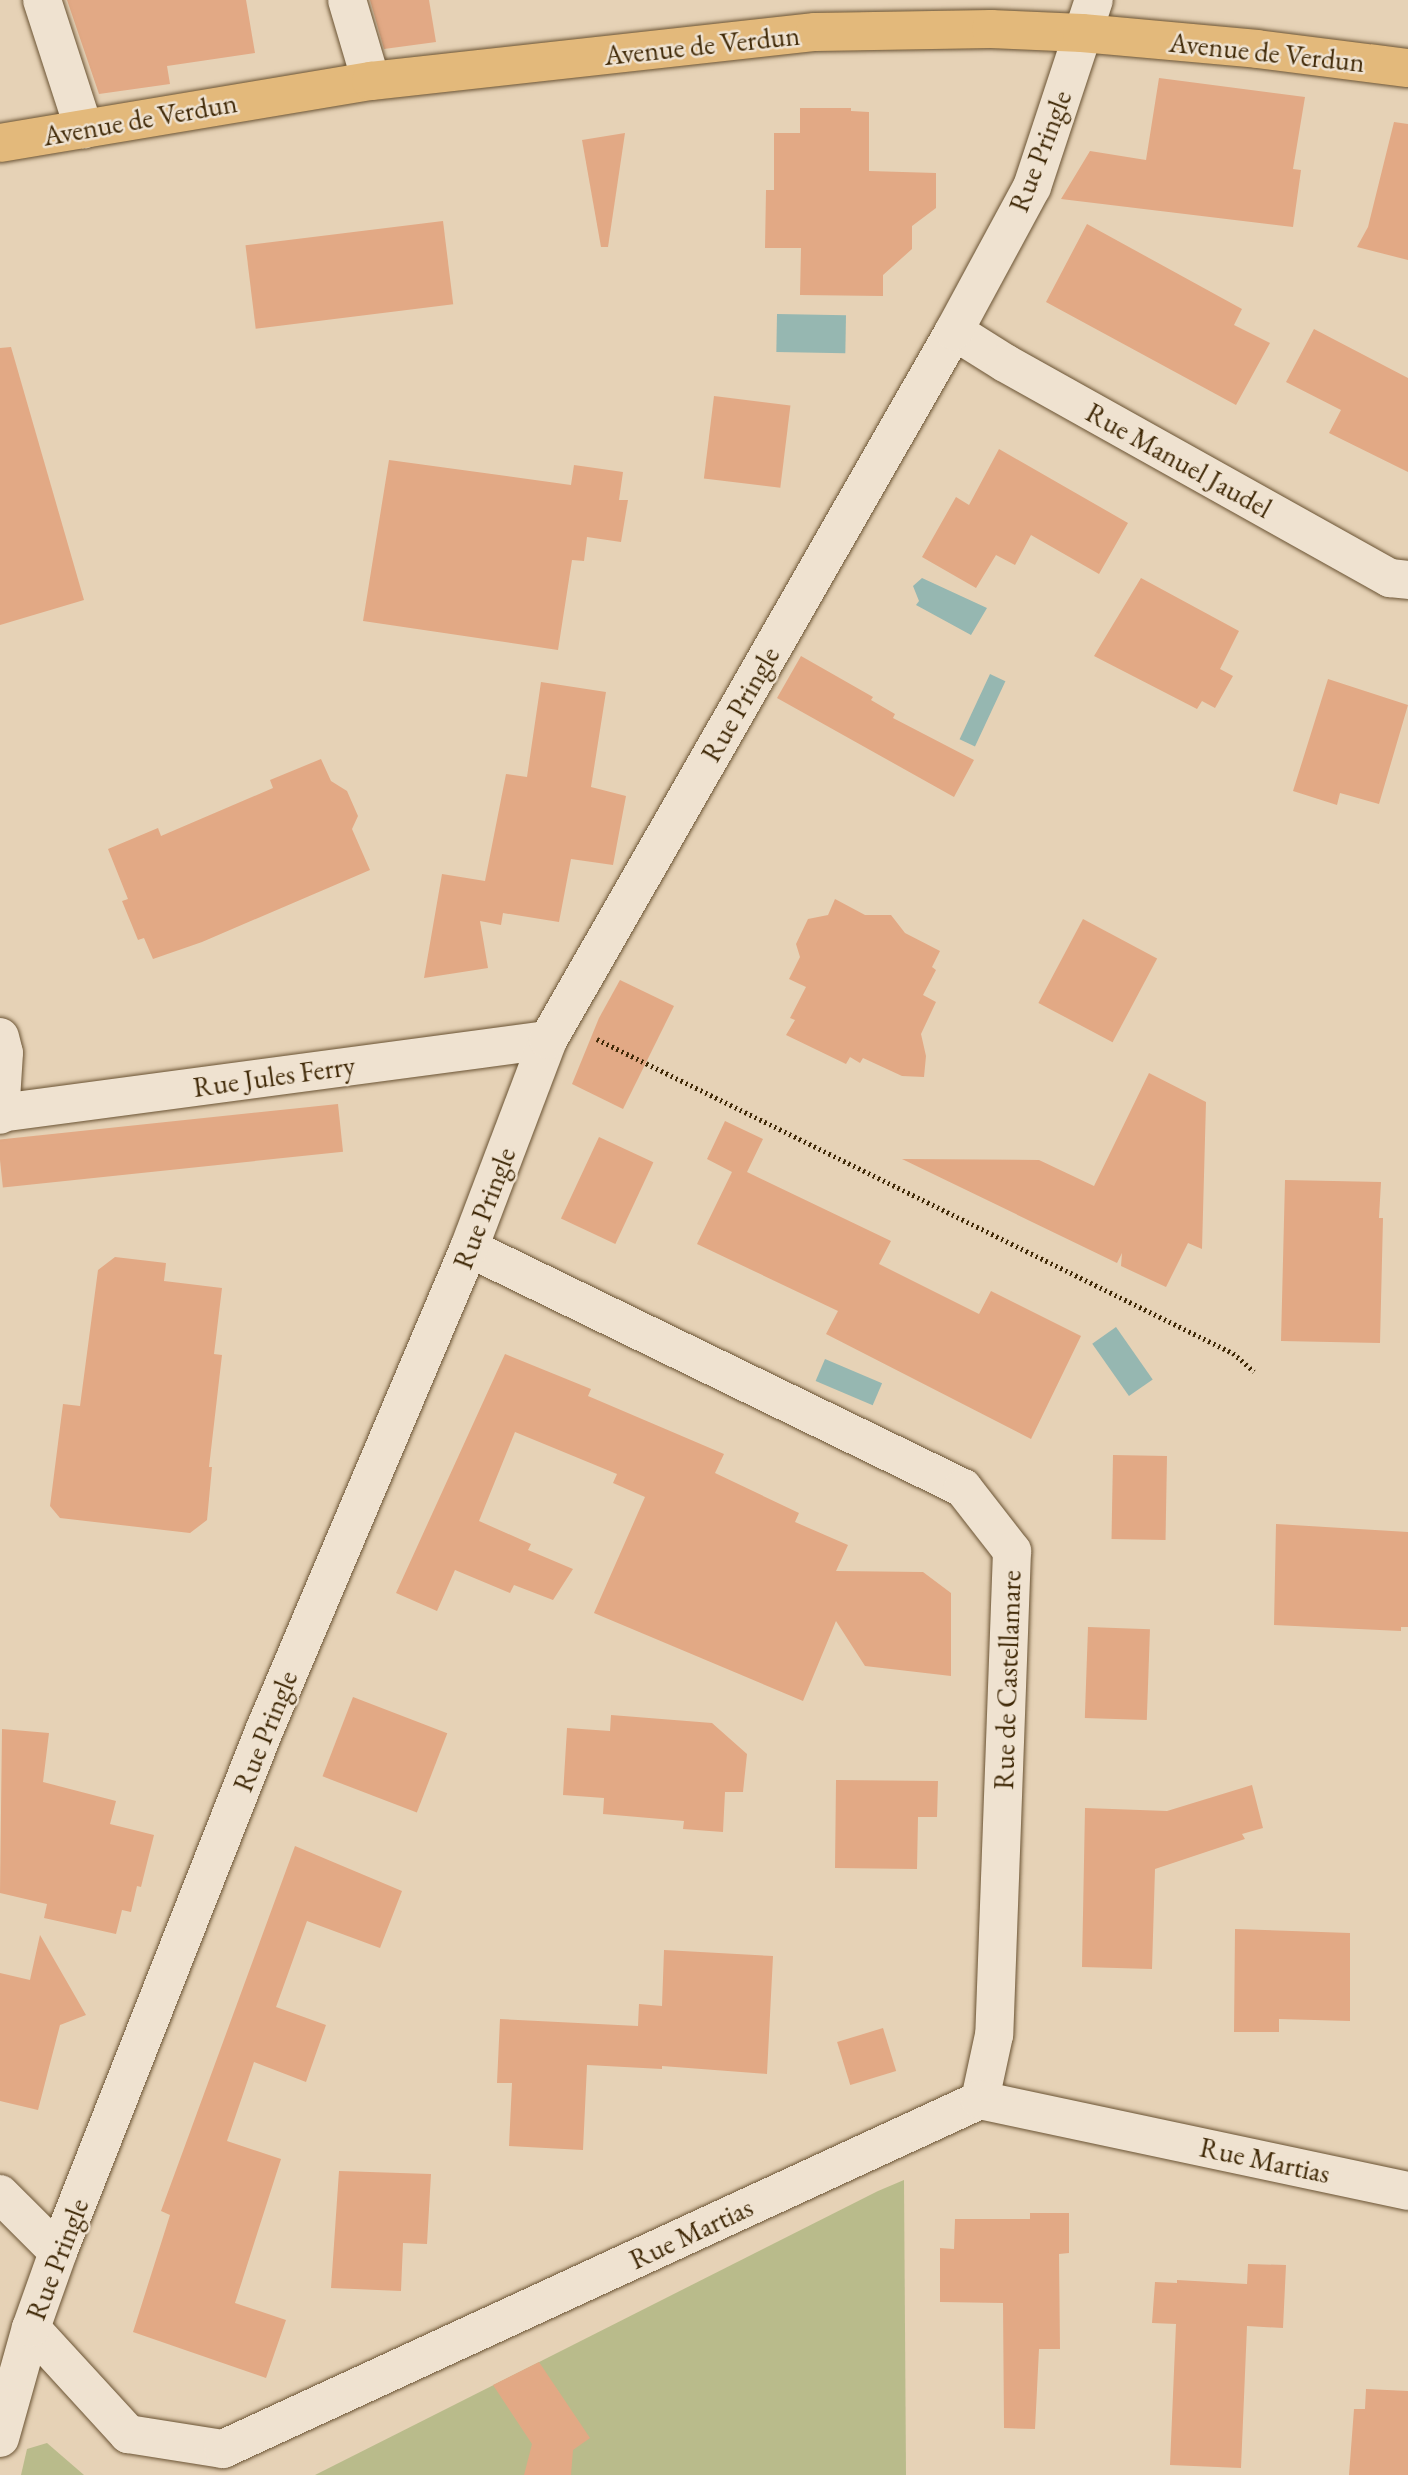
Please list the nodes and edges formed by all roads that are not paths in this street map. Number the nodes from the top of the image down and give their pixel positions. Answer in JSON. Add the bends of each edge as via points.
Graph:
{"nodes":[{"id":1,"x":42,"y":0,"type":"edge"},
{"id":2,"x":347,"y":0,"type":"edge"},
{"id":3,"x":1088,"y":17,"type":"edge"},
{"id":4,"x":1408,"y":68,"type":"edge"},
{"id":5,"x":371,"y":80,"type":"junction"},
{"id":6,"x":84,"y":129,"type":"junction"},
{"id":7,"x":0,"y":143,"type":"edge"},
{"id":8,"x":954,"y":331,"type":"junction"},
{"id":9,"x":1408,"y":580,"type":"edge"},
{"id":10,"x":553,"y":1030,"type":"junction"},
{"id":11,"x":0,"y":1037,"type":"edge"},
{"id":12,"x":0,"y":1114,"type":"edge"},
{"id":13,"x":469,"y":1248,"type":"junction"},
{"id":14,"x":980,"y":2100,"type":"junction"},
{"id":15,"x":1408,"y":2191,"type":"edge"},
{"id":16,"x":0,"y":2194,"type":"edge"},
{"id":17,"x":58,"y":2252,"type":"junction"},
{"id":18,"x":31,"y":2328,"type":"junction"},
{"id":19,"x":0,"y":2438,"type":"edge"}],
"edges":[{"from":1,"to":6,"type":"street"},
{"from":2,"to":5,"type":"street"},
{"from":3,"to":4,"type":"main road","name":"Avenue de Verdun","via":[[1257,49]]},
{"from":3,"to":5,"type":"main road","name":"Avenue de Verdun","via":[[991,29],[815,32]]},
{"from":3,"to":8,"type":"street","name":"Rue Pringle","via":[[1032,187]]},
{"from":5,"to":6,"type":"main road","name":"Avenue de Verdun"},
{"from":6,"to":7,"type":"main road","name":"Avenue de Verdun"},
{"from":8,"to":9,"type":"street","name":"Rue Manuel Jaudel","via":[[1390,578]]},
{"from":8,"to":10,"type":"street","name":"Rue Pringle"},
{"from":10,"to":12,"type":"street","name":"Rue Jules Ferry"},
{"from":10,"to":13,"type":"street","name":"Rue Pringle"},
{"from":11,"to":12,"type":"street","via":[[4,1053]]},
{"from":13,"to":14,"type":"street","name":"Rue de Castellamare","via":[[963,1488],[1012,1551],[994,2035]]},
{"from":13,"to":17,"type":"street","name":"Rue Pringle","via":[[264,1731]]},
{"from":14,"to":15,"type":"street","name":"Rue Martias"},
{"from":14,"to":18,"type":"street","name":"Rue Martias","via":[[223,2449],[128,2434]]},
{"from":16,"to":17,"type":"street"},
{"from":17,"to":18,"type":"street","name":"Rue Pringle"},
{"from":18,"to":19,"type":"street","name":"Rue Pringle"}]}
